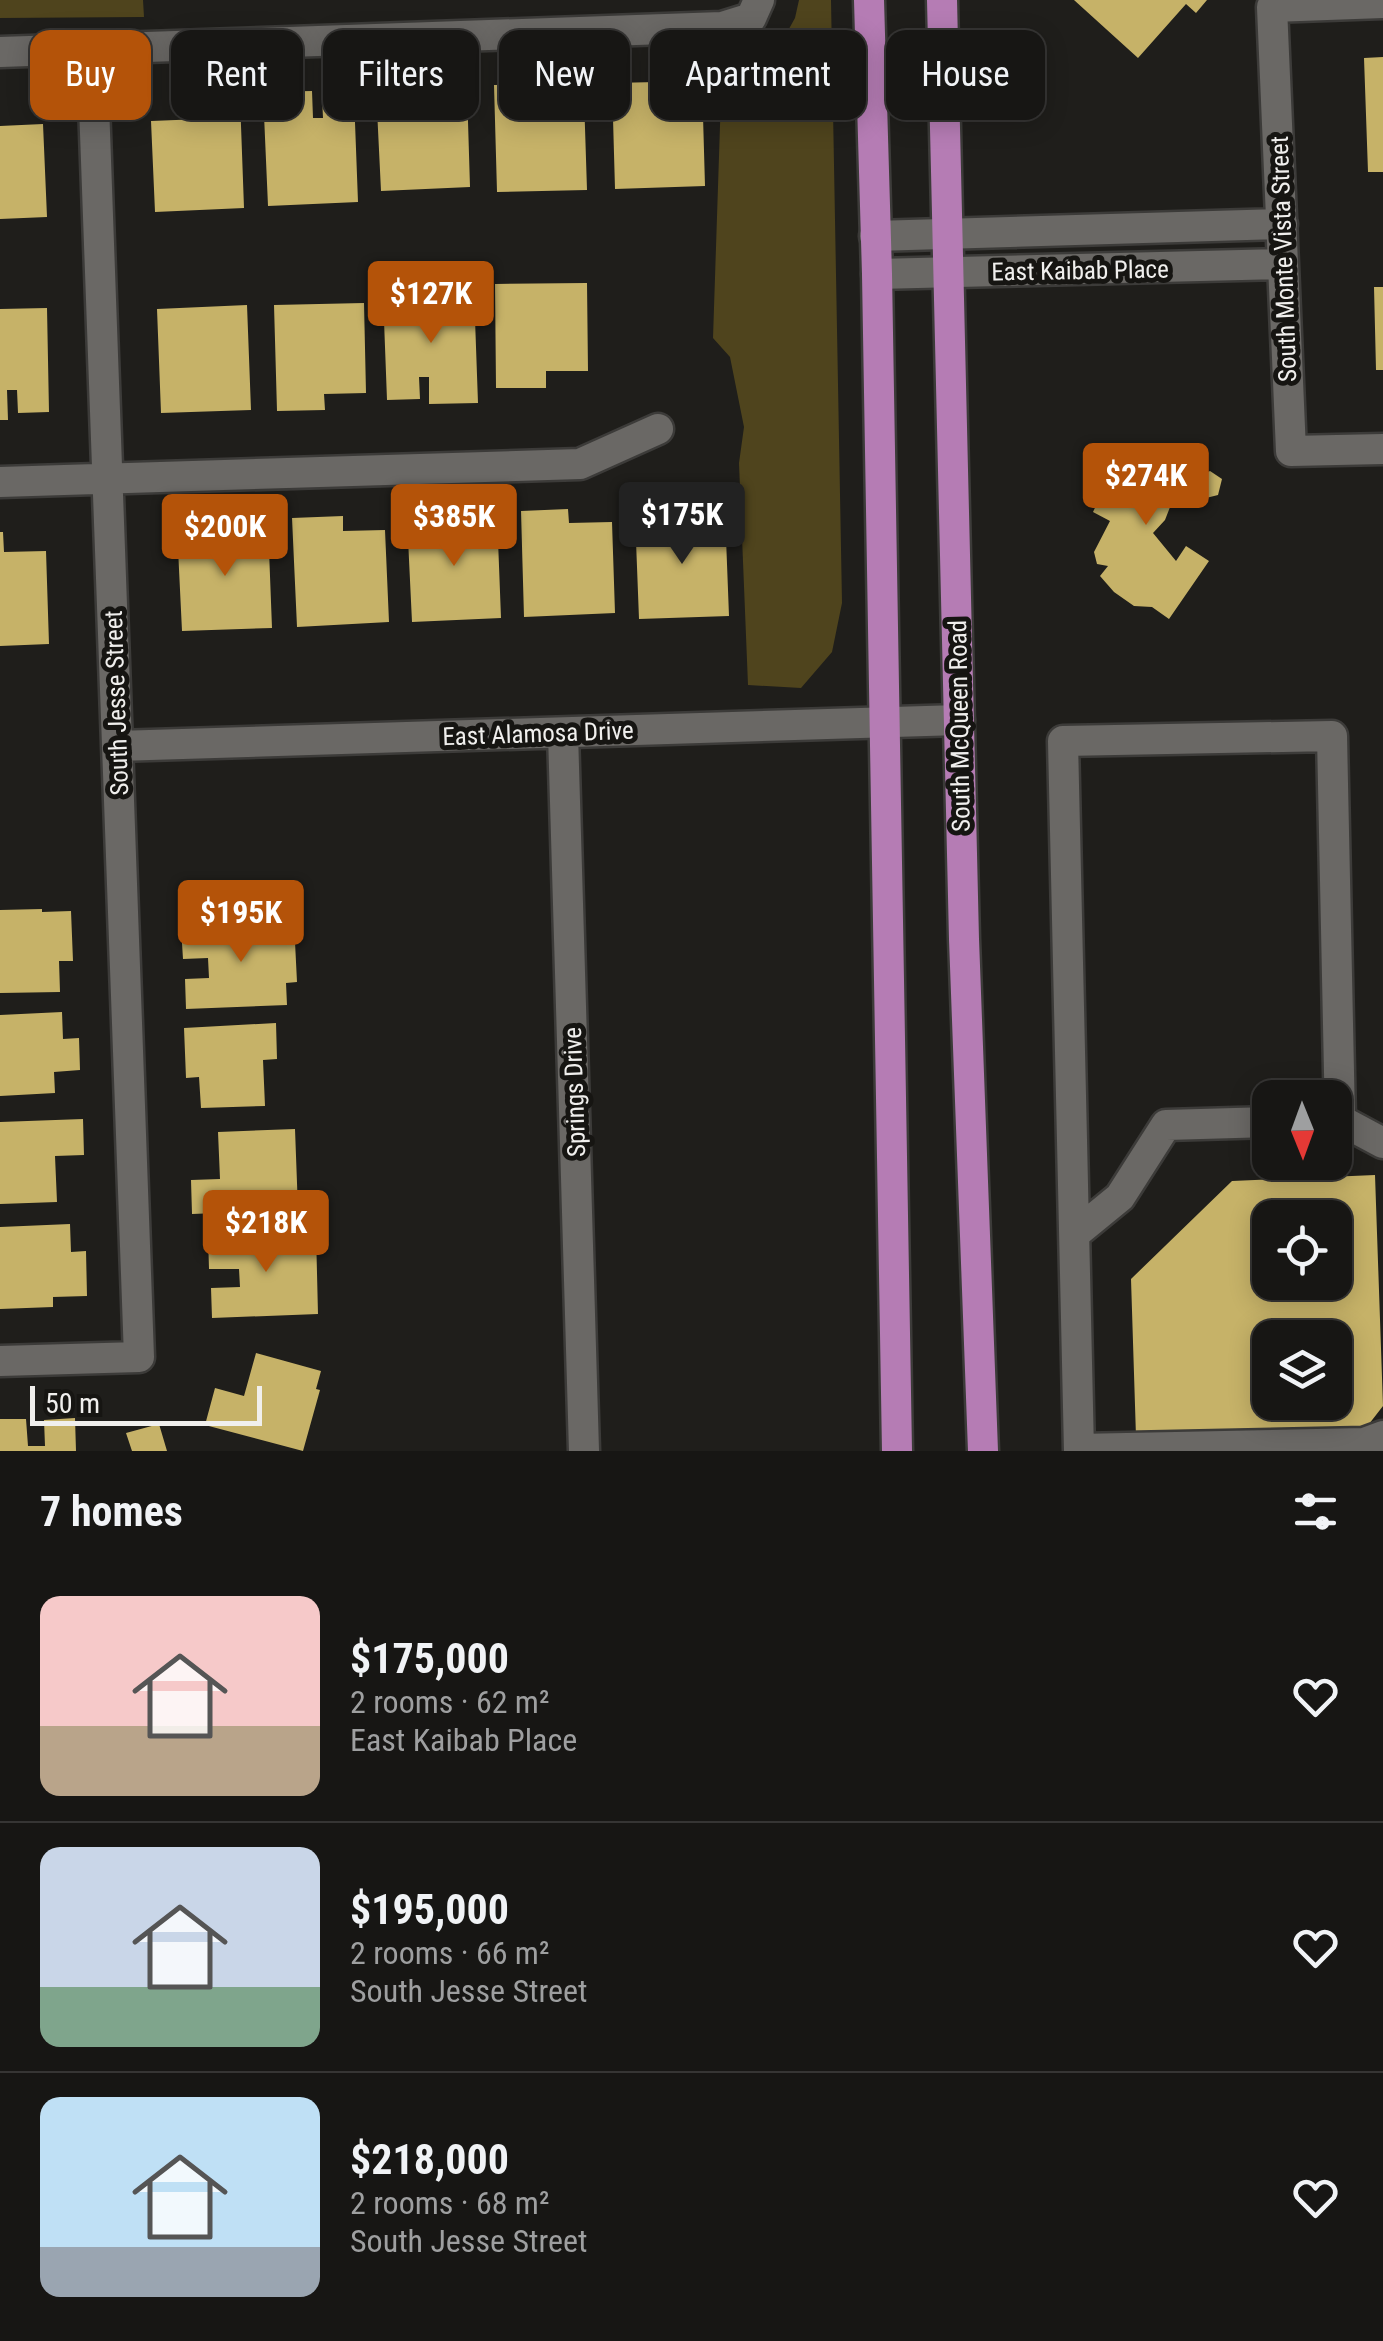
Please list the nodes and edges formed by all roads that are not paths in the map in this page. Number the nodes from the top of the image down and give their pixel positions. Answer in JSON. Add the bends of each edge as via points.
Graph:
{"nodes":[{"id":1,"x":868,"y":0,"type":"edge"},
{"id":2,"x":942,"y":0,"type":"edge"},
{"id":3,"x":1383,"y":3,"type":"edge"},
{"id":4,"x":755,"y":9,"type":"edge"},
{"id":5,"x":151,"y":47,"type":"edge"},
{"id":6,"x":30,"y":51,"type":"edge"},
{"id":7,"x":0,"y":52,"type":"edge"},
{"id":8,"x":95,"y":120,"type":"edge"},
{"id":9,"x":1282,"y":224,"type":"junction"},
{"id":10,"x":1168,"y":228,"type":"junction"},
{"id":11,"x":947,"y":234,"type":"junction"},
{"id":12,"x":875,"y":236,"type":"junction"},
{"id":13,"x":1283,"y":264,"type":"junction"},
{"id":14,"x":1170,"y":268,"type":"junction"},
{"id":15,"x":948,"y":272,"type":"junction"},
{"id":16,"x":876,"y":274,"type":"junction"},
{"id":17,"x":658,"y":429,"type":"dead end"},
{"id":18,"x":1383,"y":449,"type":"edge"},
{"id":19,"x":108,"y":479,"type":"junction"},
{"id":20,"x":0,"y":482,"type":"edge"},
{"id":21,"x":959,"y":720,"type":"junction"},
{"id":22,"x":884,"y":723,"type":"junction"},
{"id":23,"x":563,"y":732,"type":"junction"},
{"id":24,"x":117,"y":746,"type":"junction"},
{"id":25,"x":1337,"y":1080,"type":"edge"},
{"id":26,"x":1252,"y":1123,"type":"edge"},
{"id":27,"x":1352,"y":1127,"type":"edge"},
{"id":28,"x":1383,"y":1142,"type":"edge"},
{"id":29,"x":1076,"y":1232,"type":"junction"},
{"id":30,"x":0,"y":1361,"type":"edge"},
{"id":31,"x":1383,"y":1436,"type":"edge"},
{"id":32,"x":1079,"y":1450,"type":"edge"},
{"id":33,"x":584,"y":1451,"type":"edge"},
{"id":34,"x":897,"y":1451,"type":"edge"},
{"id":35,"x":983,"y":1451,"type":"edge"}],
"edges":[{"from":1,"to":12,"type":"main road"},
{"from":2,"to":11,"type":"main road","name":"South McQueen Road"},
{"from":3,"to":9,"type":"street","name":"South Monte Vista Street","via":[[1272,7]]},
{"from":4,"to":5,"type":"street","via":[[722,27]]},
{"from":6,"to":7,"type":"street"},
{"from":8,"to":19,"type":"street","name":"South Jesse Street"},
{"from":9,"to":10,"type":"street","name":"East Kaibab Place"},
{"from":9,"to":13,"type":"street","name":"South Monte Vista Street"},
{"from":10,"to":11,"type":"street","name":"East Kaibab Place"},
{"from":10,"to":14,"type":"street"},
{"from":11,"to":12,"type":"street","name":"East Kaibab Place"},
{"from":11,"to":15,"type":"main road","name":"South McQueen Road"},
{"from":12,"to":16,"type":"main road"},
{"from":13,"to":14,"type":"street","name":"East Kaibab Place"},
{"from":13,"to":18,"type":"street","name":"South Monte Vista Street","via":[[1291,451]]},
{"from":14,"to":15,"type":"street","name":"East Kaibab Place"},
{"from":15,"to":16,"type":"street","name":"East Kaibab Place"},
{"from":15,"to":21,"type":"main road","name":"South McQueen Road"},
{"from":16,"to":22,"type":"main road"},
{"from":17,"to":19,"type":"street","via":[[580,464]]},
{"from":19,"to":20,"type":"street"},
{"from":19,"to":24,"type":"street","name":"South Jesse Street"},
{"from":21,"to":22,"type":"street","name":"East Alamosa Drive"},
{"from":21,"to":35,"type":"main road","name":"South McQueen Road"},
{"from":22,"to":23,"type":"street","name":"East Alamosa Drive"},
{"from":22,"to":34,"type":"main road"},
{"from":23,"to":24,"type":"street","name":"East Alamosa Drive"},
{"from":23,"to":33,"type":"street","name":"Springs Drive"},
{"from":24,"to":30,"type":"street","name":"South Jesse Street","via":[[139,1357]]},
{"from":25,"to":29,"type":"street","via":[[1332,736],[1063,741]]},
{"from":26,"to":29,"type":"street","via":[[1166,1125],[1120,1197]]},
{"from":27,"to":28,"type":"street"},
{"from":29,"to":32,"type":"street"},
{"from":31,"to":32,"type":"street","via":[[1364,1443]]}]}
